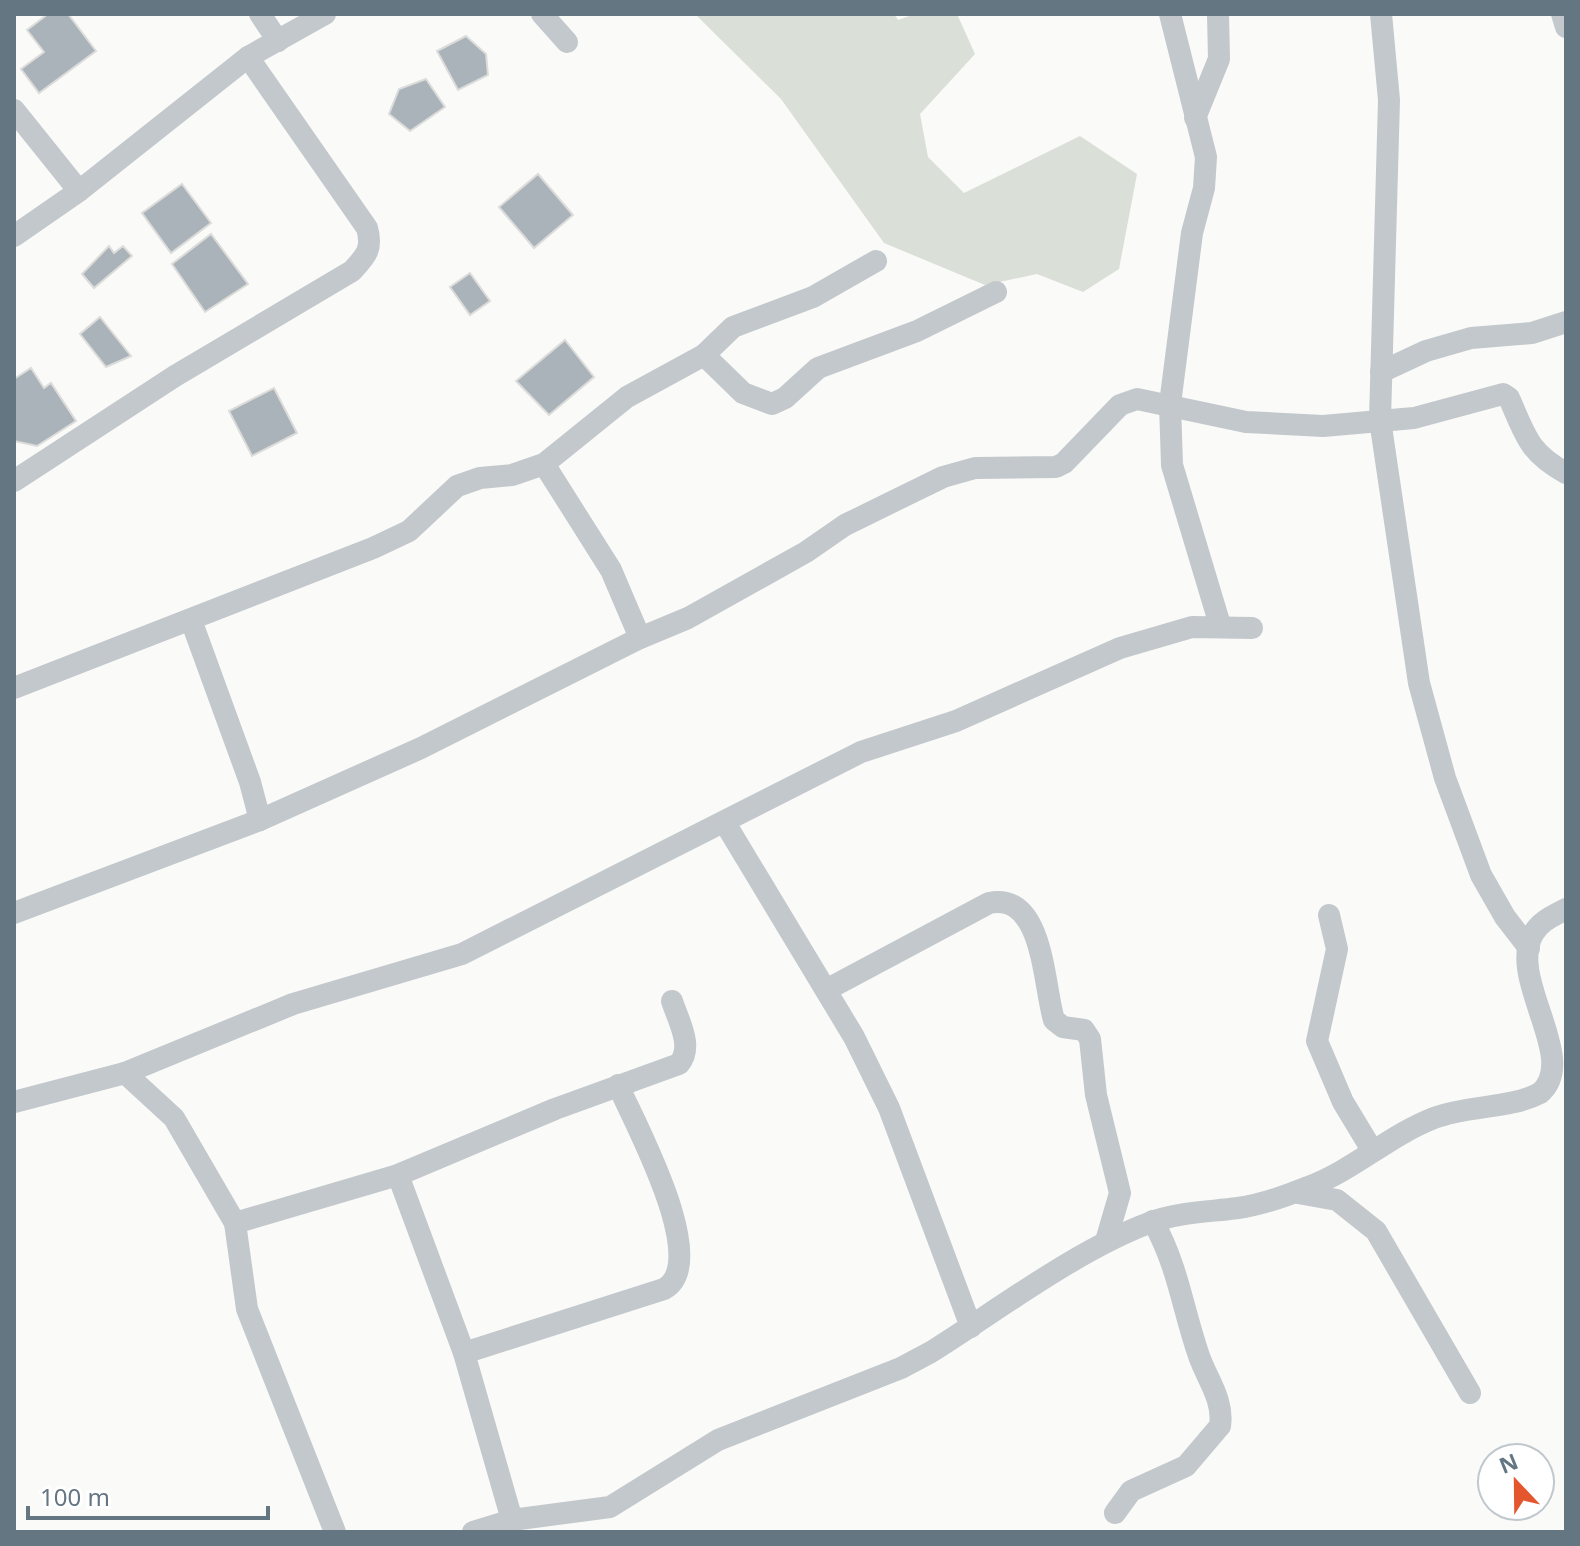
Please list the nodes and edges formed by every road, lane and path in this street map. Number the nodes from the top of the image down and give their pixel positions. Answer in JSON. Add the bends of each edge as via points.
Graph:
{"nodes":[{"id":1,"x":260,"y":14,"type":"edge"},
{"id":2,"x":325,"y":14,"type":"edge"},
{"id":3,"x":542,"y":14,"type":"edge"},
{"id":4,"x":1170,"y":14,"type":"edge"},
{"id":5,"x":1218,"y":14,"type":"edge"},
{"id":6,"x":1381,"y":14,"type":"edge"},
{"id":7,"x":1562,"y":14,"type":"edge"},
{"id":8,"x":1566,"y":27,"type":"edge"},
{"id":9,"x":278,"y":41,"type":"junction"},
{"id":10,"x":567,"y":42,"type":"dead end"},
{"id":11,"x":248,"y":57,"type":"junction"},
{"id":12,"x":14,"y":110,"type":"edge"},
{"id":13,"x":1195,"y":118,"type":"junction"},
{"id":14,"x":79,"y":191,"type":"junction"},
{"id":15,"x":14,"y":236,"type":"edge"},
{"id":16,"x":876,"y":261,"type":"dead end"},
{"id":17,"x":996,"y":292,"type":"dead end"},
{"id":18,"x":1566,"y":322,"type":"edge"},
{"id":19,"x":704,"y":355,"type":"junction"},
{"id":20,"x":1381,"y":372,"type":"junction"},
{"id":21,"x":1170,"y":404,"type":"junction"},
{"id":22,"x":1380,"y":420,"type":"junction"},
{"id":23,"x":544,"y":464,"type":"junction"},
{"id":24,"x":1566,"y":473,"type":"edge"},
{"id":25,"x":14,"y":481,"type":"edge"},
{"id":26,"x":191,"y":620,"type":"junction"},
{"id":27,"x":1220,"y":625,"type":"junction"},
{"id":28,"x":1252,"y":628,"type":"dead end"},
{"id":29,"x":640,"y":638,"type":"junction"},
{"id":30,"x":14,"y":688,"type":"edge"},
{"id":31,"x":260,"y":820,"type":"junction"},
{"id":32,"x":725,"y":823,"type":"junction"},
{"id":33,"x":1566,"y":909,"type":"edge"},
{"id":34,"x":14,"y":913,"type":"edge"},
{"id":35,"x":1329,"y":915,"type":"dead end"},
{"id":36,"x":1529,"y":948,"type":"junction"},
{"id":37,"x":826,"y":990,"type":"junction"},
{"id":38,"x":672,"y":1001,"type":"dead end"},
{"id":39,"x":125,"y":1073,"type":"junction"},
{"id":40,"x":618,"y":1085,"type":"junction"},
{"id":41,"x":14,"y":1102,"type":"edge"},
{"id":42,"x":1372,"y":1150,"type":"junction"},
{"id":43,"x":398,"y":1175,"type":"junction"},
{"id":44,"x":1293,"y":1192,"type":"junction"},
{"id":45,"x":1153,"y":1221,"type":"junction"},
{"id":46,"x":235,"y":1223,"type":"junction"},
{"id":47,"x":1106,"y":1241,"type":"junction"},
{"id":48,"x":971,"y":1327,"type":"junction"},
{"id":49,"x":464,"y":1353,"type":"junction"},
{"id":50,"x":1470,"y":1393,"type":"dead end"},
{"id":51,"x":1115,"y":1513,"type":"dead end"},
{"id":52,"x":512,"y":1520,"type":"junction"},
{"id":53,"x":335,"y":1532,"type":"edge"},
{"id":54,"x":473,"y":1532,"type":"edge"}],
"edges":[{"from":1,"to":9,"type":"street"},
{"from":2,"to":9,"type":"street"},
{"from":3,"to":10,"type":"street"},
{"from":4,"to":13,"type":"street"},
{"from":5,"to":13,"type":"street","via":[[1219,59]]},
{"from":6,"to":20,"type":"street","via":[[1389,116]]},
{"from":7,"to":8,"type":"street"},
{"from":9,"to":11,"type":"street"},
{"from":11,"to":14,"type":"street"},
{"from":11,"to":25,"type":"street","via":[[367,228],[367,255],[352,271],[175,376]]},
{"from":12,"to":14,"type":"street"},
{"from":13,"to":21,"type":"street","via":[[1206,157],[1204,188],[1192,233]]},
{"from":14,"to":15,"type":"street"},
{"from":16,"to":19,"type":"street","via":[[813,297],[733,327]]},
{"from":17,"to":19,"type":"street","via":[[917,331],[818,368],[772,404],[743,393]]},
{"from":18,"to":20,"type":"street","via":[[1532,333],[1471,338]]},
{"from":19,"to":23,"type":"street","via":[[627,397]]},
{"from":20,"to":22,"type":"street"},
{"from":21,"to":22,"type":"street","via":[[1246,422],[1323,426]]},
{"from":21,"to":27,"type":"street","via":[[1172,465]]},
{"from":21,"to":29,"type":"street","via":[[1137,399],[1120,405],[1073,457],[1056,467],[975,468],[943,477],[845,525],[722,601]]},
{"from":22,"to":24,"type":"street","via":[[1414,418],[1503,394],[1527,442]]},
{"from":22,"to":36,"type":"street","via":[[1419,683],[1445,778],[1481,875]]},
{"from":23,"to":26,"type":"street","via":[[457,486],[409,531]]},
{"from":23,"to":29,"type":"street","via":[[611,570]]},
{"from":26,"to":30,"type":"street"},
{"from":26,"to":31,"type":"street"},
{"from":27,"to":28,"type":"street"},
{"from":27,"to":32,"type":"street","via":[[1192,627],[1120,648],[956,721],[861,752]]},
{"from":29,"to":31,"type":"street","via":[[421,748]]},
{"from":31,"to":34,"type":"street"},
{"from":32,"to":37,"type":"street"},
{"from":32,"to":39,"type":"street","via":[[462,954],[293,1004]]},
{"from":33,"to":36,"type":"street","via":[[1544,920]]},
{"from":35,"to":42,"type":"street","via":[[1337,949],[1317,1041],[1343,1102]]},
{"from":36,"to":42,"type":"street","via":[[1563,1059],[1556,1081],[1524,1100],[1433,1118]]},
{"from":37,"to":47,"type":"street","via":[[989,903],[1002,900],[1029,919],[1054,1020],[1084,1030],[1090,1039],[1096,1095],[1120,1193]]},
{"from":37,"to":48,"type":"street","via":[[889,1108]]},
{"from":38,"to":40,"type":"street","via":[[685,1041],[683,1059]]},
{"from":39,"to":41,"type":"street"},
{"from":39,"to":46,"type":"street","via":[[174,1118]]},
{"from":40,"to":43,"type":"street"},
{"from":40,"to":49,"type":"street","via":[[666,1194],[682,1263],[676,1280],[664,1289]]},
{"from":42,"to":44,"type":"street","via":[[1354,1166]]},
{"from":43,"to":46,"type":"street"},
{"from":43,"to":49,"type":"street"},
{"from":44,"to":45,"type":"street","via":[[1241,1208]]},
{"from":44,"to":50,"type":"street","via":[[1337,1200],[1376,1231]]},
{"from":45,"to":47,"type":"street"},
{"from":45,"to":51,"type":"street","via":[[1179,1277],[1221,1419],[1215,1435],[1186,1466],[1131,1491]]},
{"from":46,"to":53,"type":"street","via":[[247,1309]]},
{"from":47,"to":48,"type":"street"},
{"from":48,"to":52,"type":"street","via":[[901,1368],[709,1445],[610,1507]]},
{"from":49,"to":52,"type":"street"},
{"from":52,"to":54,"type":"street"}]}
